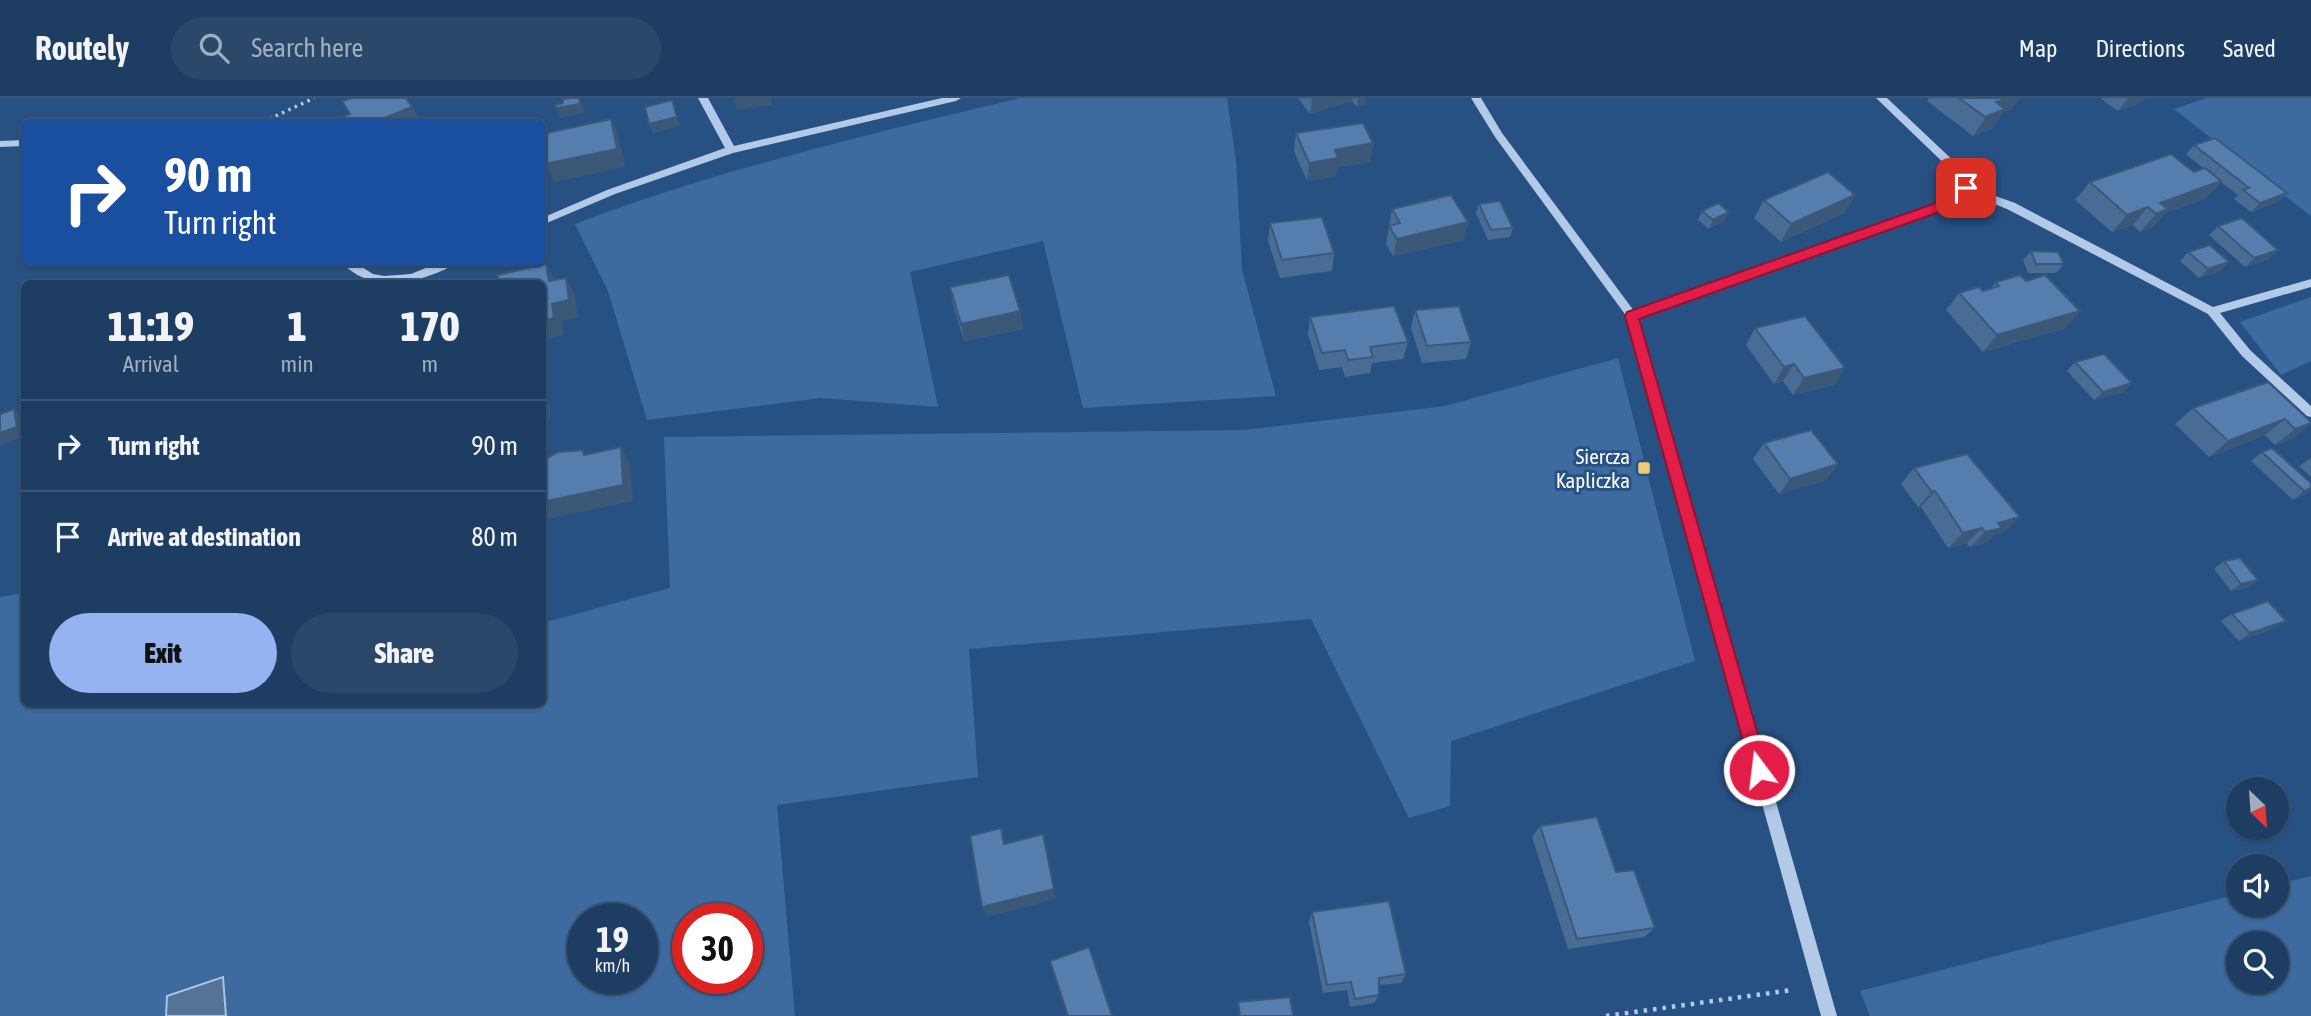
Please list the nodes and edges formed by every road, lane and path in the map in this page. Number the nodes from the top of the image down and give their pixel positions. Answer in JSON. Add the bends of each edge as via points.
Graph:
{"nodes":[{"id":1,"x":314,"y":98,"type":"edge"},
{"id":2,"x":703,"y":98,"type":"edge"},
{"id":3,"x":956,"y":98,"type":"edge"},
{"id":4,"x":1476,"y":98,"type":"edge"},
{"id":5,"x":1881,"y":98,"type":"edge"},
{"id":6,"x":269,"y":119,"type":"edge"},
{"id":7,"x":21,"y":143,"type":"edge"},
{"id":8,"x":0,"y":144,"type":"edge"},
{"id":9,"x":731,"y":150,"type":"junction"},
{"id":10,"x":1966,"y":188,"type":"junction"},
{"id":11,"x":546,"y":220,"type":"edge"},
{"id":12,"x":350,"y":266,"type":"edge"},
{"id":13,"x":442,"y":266,"type":"edge"},
{"id":14,"x":379,"y":280,"type":"edge"},
{"id":15,"x":401,"y":280,"type":"edge"},
{"id":16,"x":2311,"y":283,"type":"edge"},
{"id":17,"x":2212,"y":311,"type":"junction"},
{"id":18,"x":1632,"y":316,"type":"junction"},
{"id":19,"x":2311,"y":413,"type":"edge"},
{"id":20,"x":1819,"y":987,"type":"junction"},
{"id":21,"x":1606,"y":1016,"type":"edge"},
{"id":22,"x":1829,"y":1016,"type":"edge"}],
"edges":[{"from":1,"to":6,"type":"path"},
{"from":2,"to":9,"type":"street"},
{"from":3,"to":9,"type":"street"},
{"from":4,"to":18,"type":"street","via":[[1498,135]]},
{"from":5,"to":10,"type":"street","via":[[1956,169]]},
{"from":7,"to":8,"type":"street"},
{"from":9,"to":11,"type":"street"},
{"from":10,"to":17,"type":"street","via":[[2011,206]]},
{"from":10,"to":18,"type":"street","via":[[1937,208]]},
{"from":12,"to":14,"type":"street","via":[[360,275]]},
{"from":13,"to":15,"type":"street"},
{"from":16,"to":17,"type":"street"},
{"from":17,"to":19,"type":"street","via":[[2246,353]]},
{"from":18,"to":20,"type":"street"},
{"from":20,"to":21,"type":"path"},
{"from":20,"to":22,"type":"street"}]}
